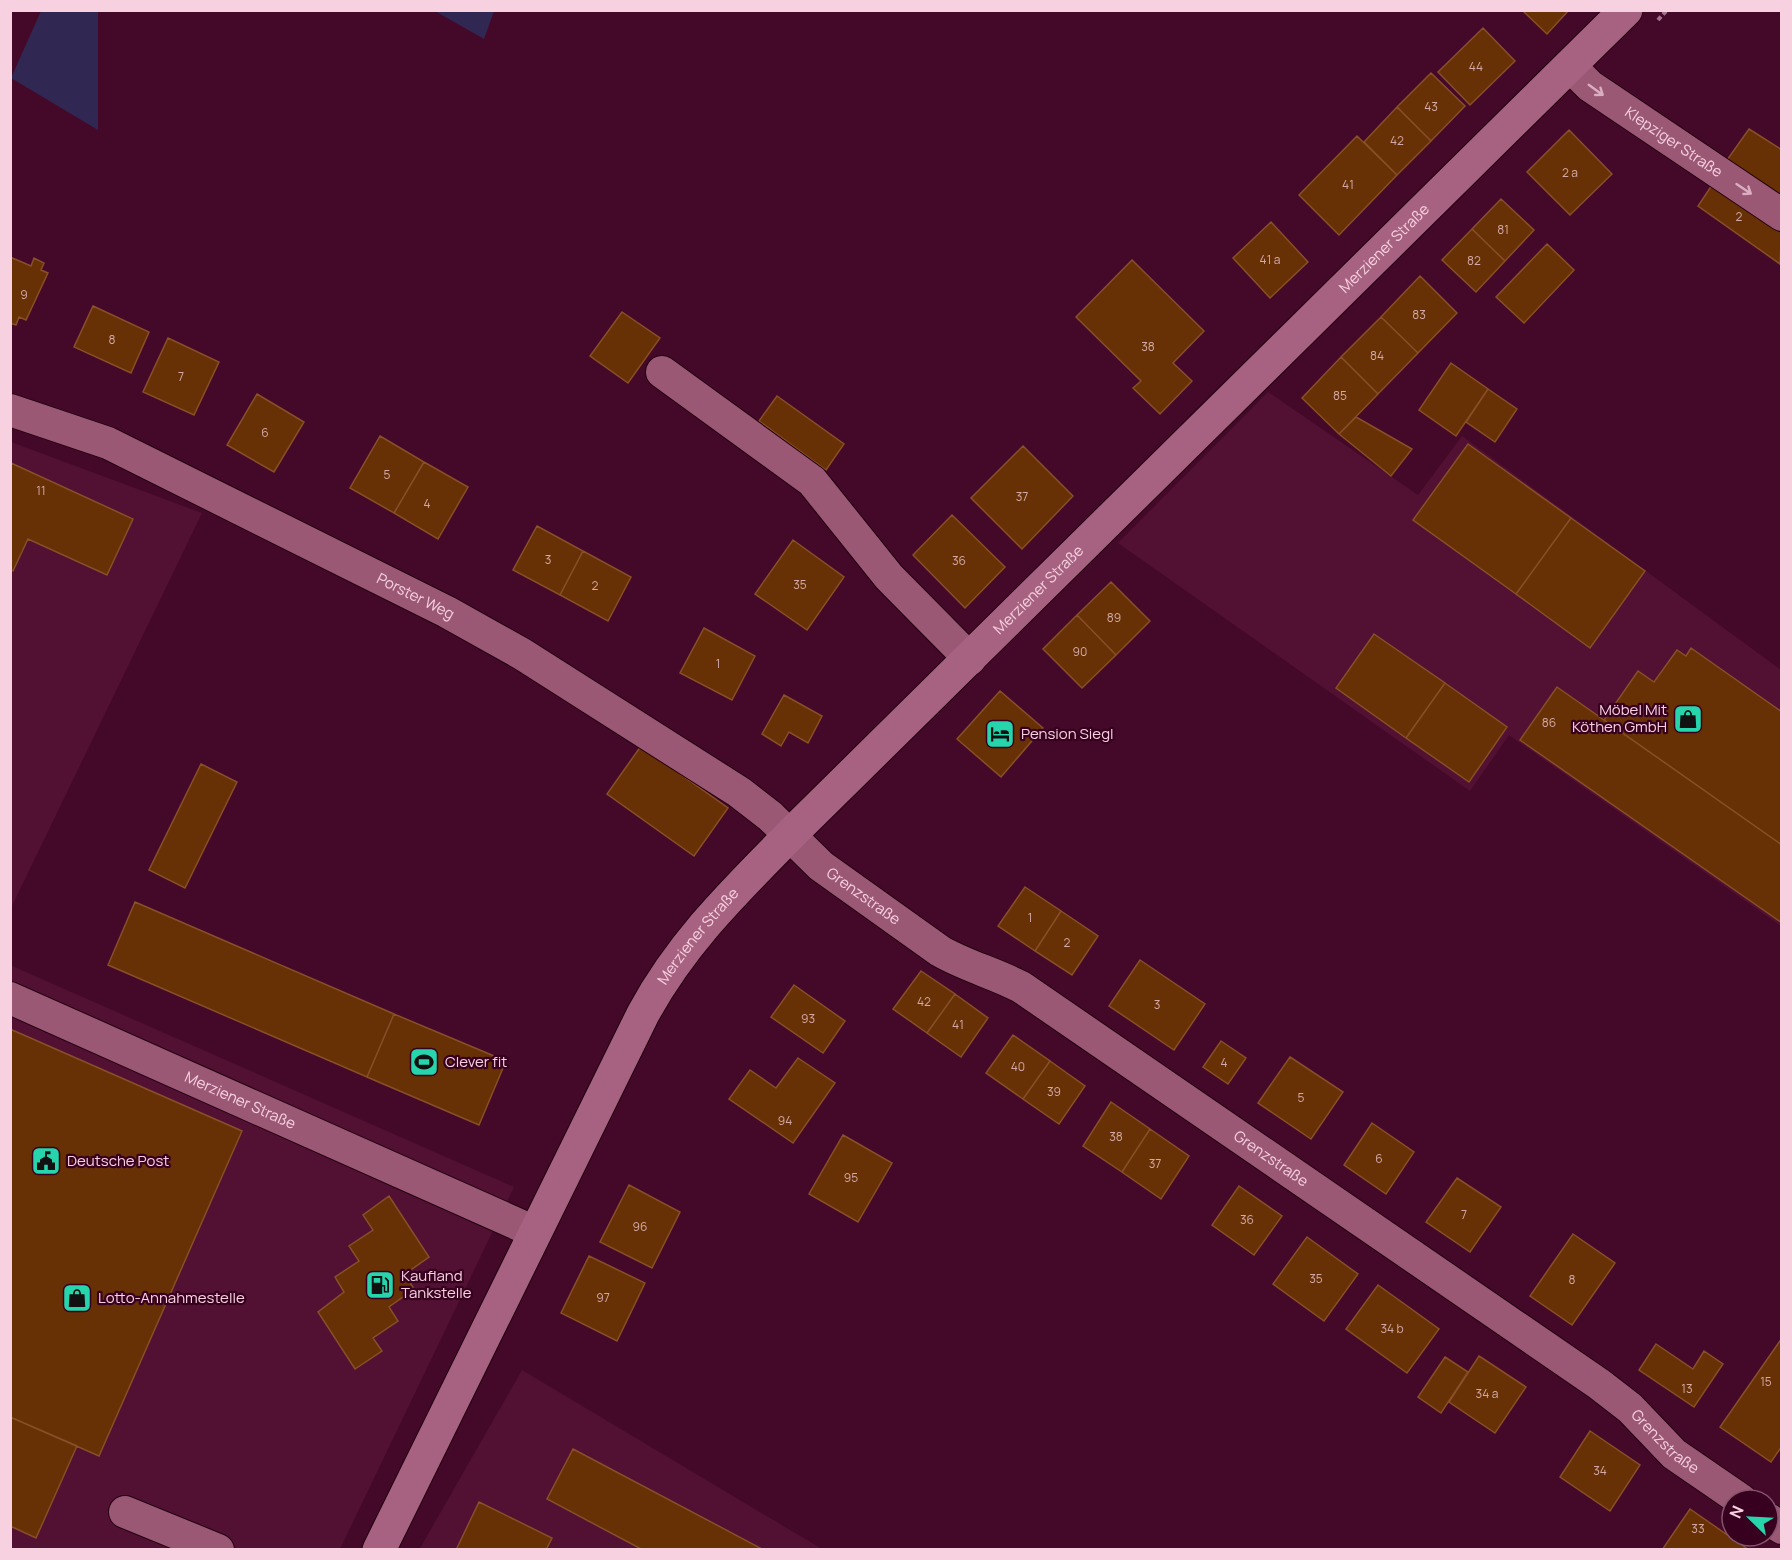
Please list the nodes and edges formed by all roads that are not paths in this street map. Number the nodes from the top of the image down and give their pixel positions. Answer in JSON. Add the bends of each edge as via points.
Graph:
{"nodes":[{"id":1,"x":1639,"y":18,"type":"edge"},
{"id":2,"x":1570,"y":66,"type":"junction"},
{"id":3,"x":1782,"y":215,"type":"edge"},
{"id":4,"x":662,"y":372,"type":"dead end"},
{"id":5,"x":10,"y":410,"type":"edge"},
{"id":6,"x":970,"y":659,"type":"junction"},
{"id":7,"x":790,"y":835,"type":"junction"},
{"id":8,"x":10,"y":998,"type":"edge"},
{"id":9,"x":535,"y":1232,"type":"junction"},
{"id":10,"x":1722,"y":1488,"type":"edge"},
{"id":11,"x":125,"y":1512,"type":"dead end"},
{"id":12,"x":218,"y":1550,"type":"edge"},
{"id":13,"x":379,"y":1550,"type":"edge"}],
"edges":[{"from":1,"to":2,"type":"main road","name":"Merziener Straße"},
{"from":2,"to":3,"type":"street","name":"Klepziger Straße","one_way":true,"via":[[1590,86]]},
{"from":2,"to":6,"type":"main road","name":"Merziener Straße"},
{"from":4,"to":6,"type":"street","via":[[812,481],[889,577]]},
{"from":5,"to":7,"type":"street","name":"Porster Weg","via":[[108,443],[447,612],[522,654],[739,792]]},
{"from":6,"to":7,"type":"main road","name":"Merziener Straße"},
{"from":7,"to":9,"type":"main road","name":"Merziener Straße","via":[[713,914],[673,962],[643,1014]]},
{"from":7,"to":10,"type":"street","name":"Grenzstraße","via":[[845,885],[940,951],[1021,987],[1599,1384],[1630,1407],[1674,1455]]},
{"from":8,"to":9,"type":"street","name":"Merziener Straße"},
{"from":9,"to":13,"type":"main road","name":"Merziener Straße"},
{"from":11,"to":12,"type":"street"}]}
